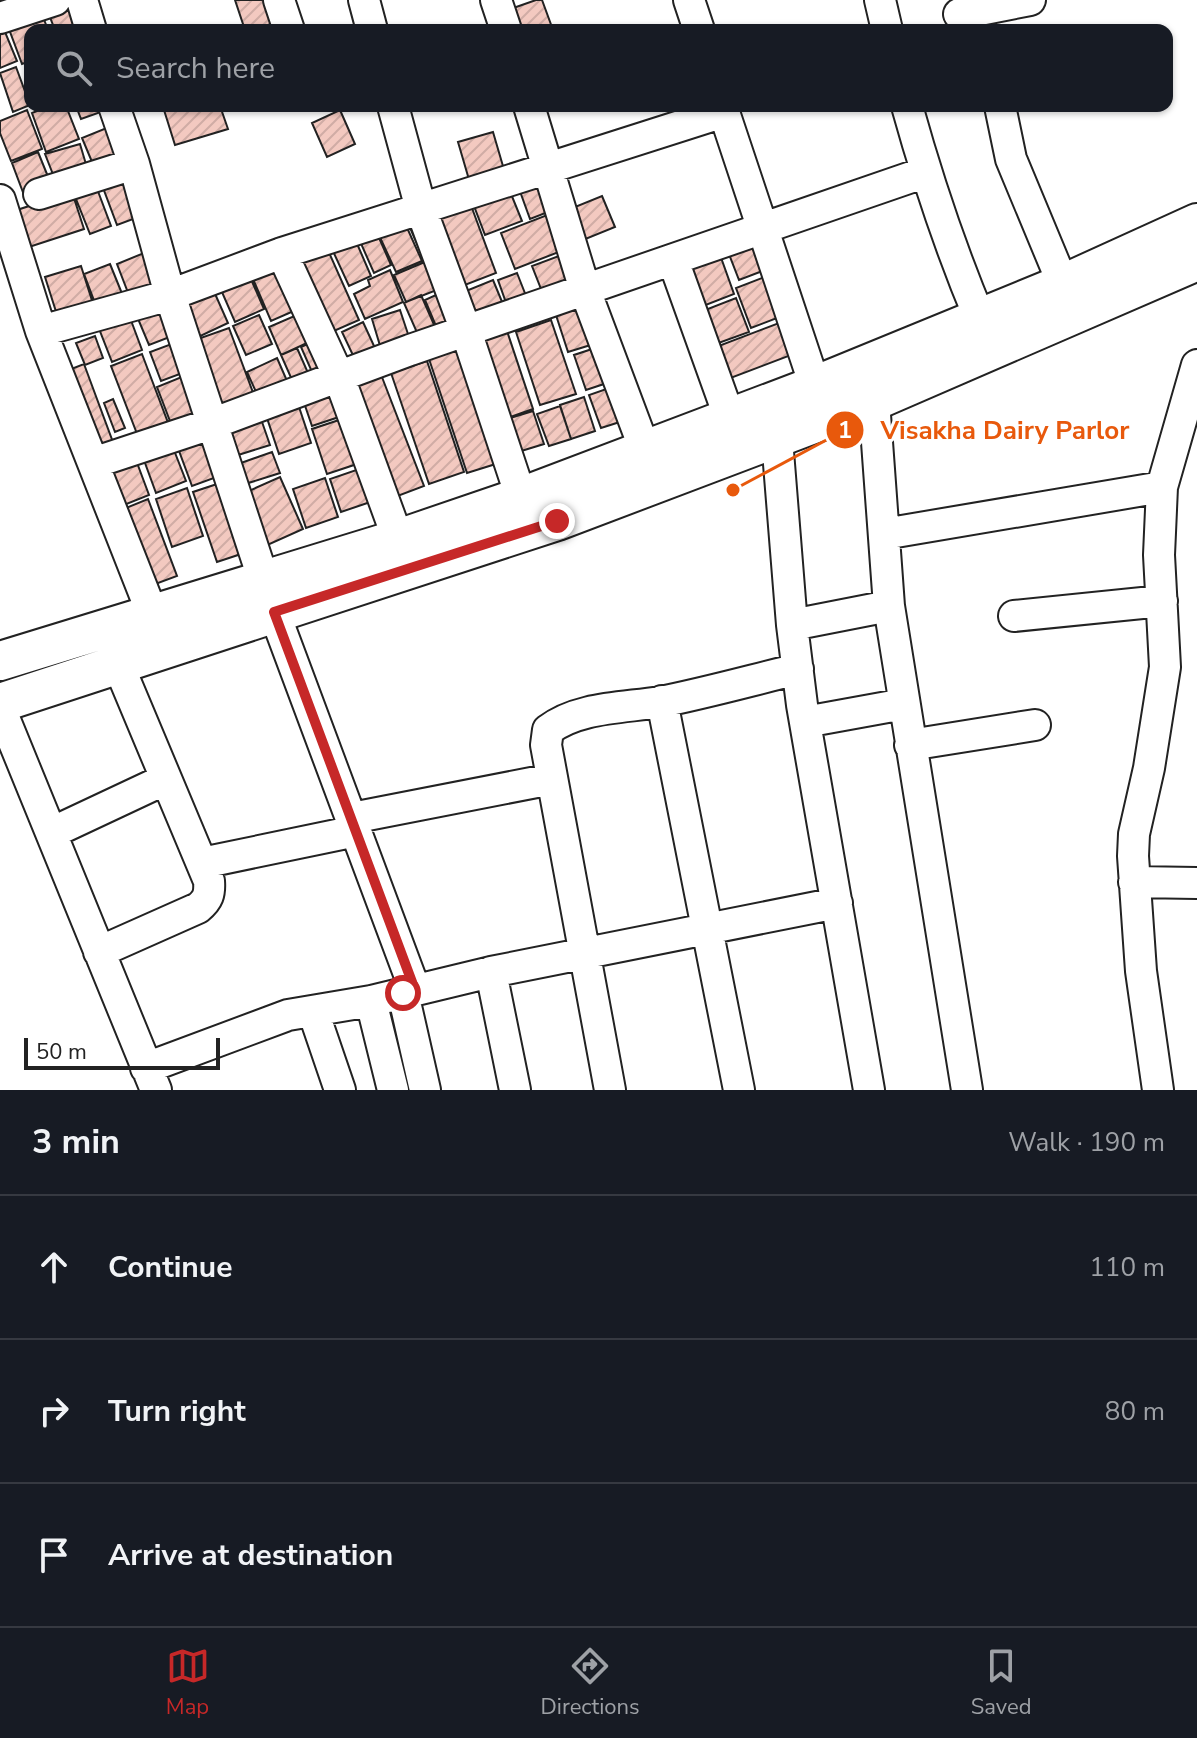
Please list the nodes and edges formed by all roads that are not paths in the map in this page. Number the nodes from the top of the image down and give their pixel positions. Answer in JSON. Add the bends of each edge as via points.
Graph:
{"nodes":[{"id":1,"x":55,"y":0,"type":"edge"},
{"id":2,"x":82,"y":0,"type":"edge"},
{"id":3,"x":279,"y":0,"type":"edge"},
{"id":4,"x":364,"y":0,"type":"edge"},
{"id":5,"x":496,"y":0,"type":"edge"},
{"id":6,"x":689,"y":0,"type":"edge"},
{"id":7,"x":880,"y":0,"type":"edge"},
{"id":8,"x":1030,"y":0,"type":"edge"},
{"id":9,"x":962,"y":15,"type":"edge"},
{"id":10,"x":0,"y":18,"type":"edge"},
{"id":11,"x":89,"y":24,"type":"edge"},
{"id":12,"x":287,"y":24,"type":"edge"},
{"id":13,"x":370,"y":24,"type":"edge"},
{"id":14,"x":504,"y":24,"type":"edge"},
{"id":15,"x":697,"y":24,"type":"edge"},
{"id":16,"x":886,"y":24,"type":"edge"},
{"id":17,"x":116,"y":112,"type":"edge"},
{"id":18,"x":395,"y":112,"type":"edge"},
{"id":19,"x":531,"y":112,"type":"edge"},
{"id":20,"x":714,"y":112,"type":"edge"},
{"id":21,"x":724,"y":112,"type":"edge"},
{"id":22,"x":909,"y":112,"type":"edge"},
{"id":23,"x":1001,"y":112,"type":"edge"},
{"id":24,"x":134,"y":164,"type":"junction"},
{"id":25,"x":550,"y":168,"type":"junction"},
{"id":26,"x":926,"y":172,"type":"junction"},
{"id":27,"x":39,"y":194,"type":"dead end"},
{"id":28,"x":0,"y":200,"type":"edge"},
{"id":29,"x":421,"y":209,"type":"junction"},
{"id":30,"x":764,"y":230,"type":"junction"},
{"id":31,"x":1196,"y":235,"type":"edge"},
{"id":32,"x":282,"y":253,"type":"junction"},
{"id":33,"x":673,"y":260,"type":"junction"},
{"id":34,"x":1063,"y":284,"type":"junction"},
{"id":35,"x":585,"y":290,"type":"junction"},
{"id":36,"x":170,"y":295,"type":"junction"},
{"id":37,"x":980,"y":319,"type":"junction"},
{"id":38,"x":41,"y":331,"type":"junction"},
{"id":39,"x":466,"y":331,"type":"junction"},
{"id":40,"x":1197,"y":365,"type":"edge"},
{"id":41,"x":339,"y":377,"type":"junction"},
{"id":42,"x":874,"y":401,"type":"junction"},
{"id":43,"x":821,"y":403,"type":"junction"},
{"id":44,"x":730,"y":419,"type":"junction"},
{"id":45,"x":214,"y":423,"type":"junction"},
{"id":46,"x":777,"y":439,"type":"junction"},
{"id":47,"x":645,"y":450,"type":"junction"},
{"id":48,"x":93,"y":463,"type":"junction"},
{"id":49,"x":1162,"y":487,"type":"junction"},
{"id":50,"x":521,"y":497,"type":"junction"},
{"id":51,"x":884,"y":534,"type":"junction"},
{"id":52,"x":398,"y":539,"type":"junction"},
{"id":53,"x":269,"y":596,"type":"junction"},
{"id":54,"x":1162,"y":601,"type":"junction"},
{"id":55,"x":889,"y":606,"type":"junction"},
{"id":56,"x":152,"y":613,"type":"junction"},
{"id":57,"x":1014,"y":616,"type":"dead end"},
{"id":58,"x":792,"y":625,"type":"junction"},
{"id":59,"x":0,"y":661,"type":"edge"},
{"id":60,"x":118,"y":664,"type":"junction"},
{"id":61,"x":798,"y":669,"type":"junction"},
{"id":62,"x":662,"y":701,"type":"junction"},
{"id":63,"x":904,"y":704,"type":"junction"},
{"id":64,"x":0,"y":706,"type":"edge"},
{"id":65,"x":805,"y":722,"type":"junction"},
{"id":66,"x":1035,"y":725,"type":"dead end"},
{"id":67,"x":910,"y":745,"type":"junction"},
{"id":68,"x":166,"y":779,"type":"junction"},
{"id":69,"x":552,"y":779,"type":"junction"},
{"id":70,"x":354,"y":825,"type":"junction"},
{"id":71,"x":51,"y":833,"type":"junction"},
{"id":72,"x":202,"y":863,"type":"junction"},
{"id":73,"x":1134,"y":882,"type":"junction"},
{"id":74,"x":1182,"y":884,"type":"edge"},
{"id":75,"x":837,"y":903,"type":"junction"},
{"id":76,"x":707,"y":928,"type":"junction"},
{"id":77,"x":99,"y":952,"type":"junction"},
{"id":78,"x":586,"y":953,"type":"junction"},
{"id":79,"x":491,"y":972,"type":"junction"},
{"id":80,"x":409,"y":991,"type":"junction"},
{"id":81,"x":371,"y":1001,"type":"junction"},
{"id":82,"x":313,"y":1011,"type":"junction"},
{"id":83,"x":151,"y":1079,"type":"edge"},
{"id":84,"x":340,"y":1090,"type":"edge"},
{"id":85,"x":393,"y":1090,"type":"edge"},
{"id":86,"x":425,"y":1090,"type":"edge"},
{"id":87,"x":515,"y":1090,"type":"edge"},
{"id":88,"x":610,"y":1090,"type":"edge"},
{"id":89,"x":739,"y":1090,"type":"edge"},
{"id":90,"x":869,"y":1090,"type":"edge"},
{"id":91,"x":967,"y":1090,"type":"edge"},
{"id":92,"x":1158,"y":1090,"type":"edge"}],
"edges":[{"from":1,"to":10,"type":"street"},
{"from":2,"to":11,"type":"street"},
{"from":3,"to":12,"type":"street"},
{"from":4,"to":13,"type":"street"},
{"from":5,"to":14,"type":"street"},
{"from":6,"to":15,"type":"street"},
{"from":7,"to":16,"type":"street"},
{"from":8,"to":9,"type":"street"},
{"from":17,"to":24,"type":"street"},
{"from":18,"to":29,"type":"street"},
{"from":19,"to":25,"type":"street"},
{"from":20,"to":25,"type":"street"},
{"from":21,"to":30,"type":"street"},
{"from":22,"to":26,"type":"street"},
{"from":23,"to":34,"type":"street","via":[[1011,159]]},
{"from":24,"to":27,"type":"street"},
{"from":24,"to":36,"type":"street"},
{"from":25,"to":29,"type":"street"},
{"from":25,"to":35,"type":"street"},
{"from":26,"to":30,"type":"street"},
{"from":26,"to":37,"type":"street"},
{"from":28,"to":38,"type":"street"},
{"from":29,"to":32,"type":"street"},
{"from":29,"to":39,"type":"street"},
{"from":30,"to":33,"type":"street"},
{"from":30,"to":43,"type":"street"},
{"from":31,"to":34,"type":"main road"},
{"from":31,"to":42,"type":"main road"},
{"from":32,"to":36,"type":"street"},
{"from":32,"to":41,"type":"street"},
{"from":33,"to":35,"type":"street"},
{"from":33,"to":44,"type":"street"},
{"from":34,"to":37,"type":"main road"},
{"from":35,"to":39,"type":"street"},
{"from":35,"to":47,"type":"street"},
{"from":36,"to":38,"type":"street"},
{"from":36,"to":45,"type":"street"},
{"from":37,"to":43,"type":"main road"},
{"from":38,"to":48,"type":"street"},
{"from":39,"to":41,"type":"street"},
{"from":39,"to":50,"type":"street"},
{"from":40,"to":49,"type":"street"},
{"from":41,"to":45,"type":"street"},
{"from":41,"to":52,"type":"street"},
{"from":42,"to":43,"type":"main road"},
{"from":42,"to":51,"type":"street"},
{"from":43,"to":44,"type":"main road"},
{"from":43,"to":46,"type":"main road"},
{"from":44,"to":47,"type":"main road"},
{"from":45,"to":48,"type":"street"},
{"from":45,"to":53,"type":"street"},
{"from":46,"to":53,"type":"main road","via":[[557,521]]},
{"from":46,"to":58,"type":"street"},
{"from":47,"to":50,"type":"main road"},
{"from":48,"to":56,"type":"street"},
{"from":49,"to":51,"type":"street"},
{"from":49,"to":54,"type":"street"},
{"from":50,"to":52,"type":"main road"},
{"from":51,"to":55,"type":"street"},
{"from":52,"to":53,"type":"main road"},
{"from":53,"to":56,"type":"main road"},
{"from":53,"to":60,"type":"main road"},
{"from":53,"to":70,"type":"street"},
{"from":54,"to":57,"type":"street"},
{"from":54,"to":73,"type":"street","via":[[1163,694],[1134,834]]},
{"from":55,"to":58,"type":"street"},
{"from":55,"to":63,"type":"street"},
{"from":56,"to":59,"type":"main road"},
{"from":58,"to":61,"type":"street"},
{"from":60,"to":64,"type":"main road"},
{"from":60,"to":68,"type":"street"},
{"from":61,"to":62,"type":"street"},
{"from":61,"to":65,"type":"street"},
{"from":62,"to":69,"type":"street","via":[[561,720],[548,730]]},
{"from":62,"to":76,"type":"street"},
{"from":63,"to":65,"type":"street"},
{"from":63,"to":67,"type":"street"},
{"from":64,"to":71,"type":"street"},
{"from":65,"to":75,"type":"street"},
{"from":66,"to":67,"type":"street"},
{"from":67,"to":91,"type":"street"},
{"from":68,"to":71,"type":"street"},
{"from":68,"to":72,"type":"street"},
{"from":69,"to":70,"type":"street"},
{"from":69,"to":78,"type":"street"},
{"from":70,"to":72,"type":"street"},
{"from":70,"to":80,"type":"street"},
{"from":71,"to":77,"type":"street"},
{"from":72,"to":77,"type":"street","via":[[210,892],[206,902]]},
{"from":73,"to":74,"type":"street"},
{"from":73,"to":92,"type":"street"},
{"from":75,"to":76,"type":"street"},
{"from":75,"to":90,"type":"street"},
{"from":76,"to":78,"type":"street"},
{"from":76,"to":89,"type":"street"},
{"from":77,"to":83,"type":"street"},
{"from":78,"to":79,"type":"street"},
{"from":78,"to":88,"type":"street"},
{"from":79,"to":80,"type":"street"},
{"from":79,"to":87,"type":"street"},
{"from":80,"to":81,"type":"street"},
{"from":80,"to":86,"type":"street"},
{"from":81,"to":82,"type":"street"},
{"from":81,"to":85,"type":"street"},
{"from":82,"to":83,"type":"street","via":[[275,1019]]},
{"from":82,"to":84,"type":"street"}]}
